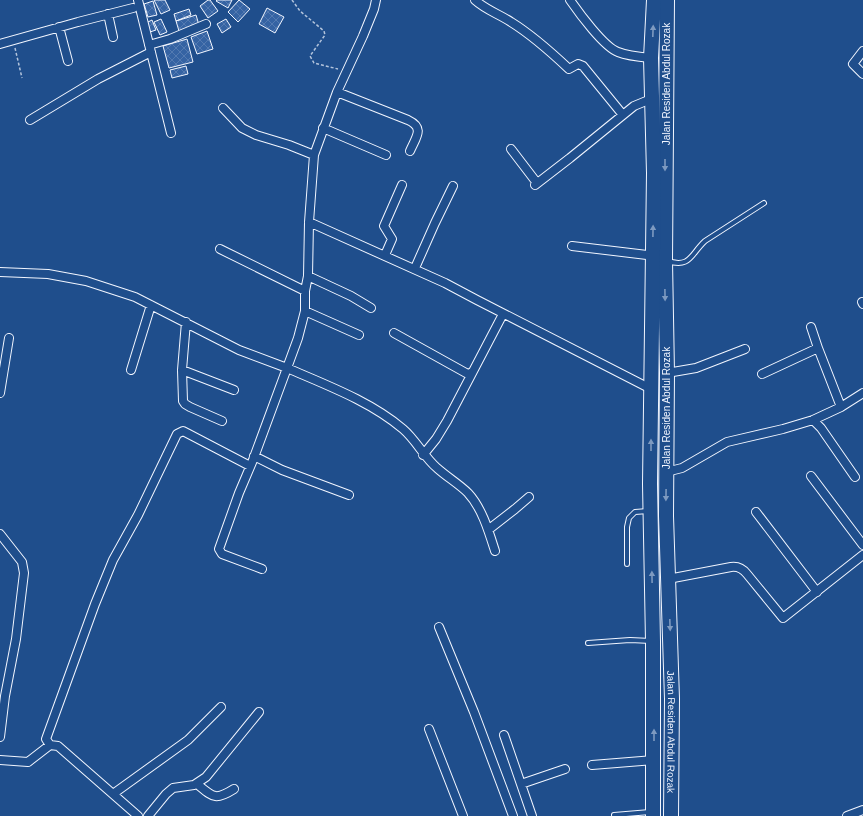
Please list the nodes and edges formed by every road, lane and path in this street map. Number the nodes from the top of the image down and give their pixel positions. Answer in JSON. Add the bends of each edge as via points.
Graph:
{"nodes":[{"id":1,"x":138,"y":0,"type":"edge"},
{"id":2,"x":292,"y":0,"type":"edge"},
{"id":3,"x":376,"y":0,"type":"edge"},
{"id":4,"x":475,"y":0,"type":"edge"},
{"id":5,"x":570,"y":0,"type":"edge"},
{"id":6,"x":654,"y":0,"type":"edge"},
{"id":7,"x":666,"y":0,"type":"edge"},
{"id":8,"x":133,"y":8,"type":"dead end"},
{"id":9,"x":108,"y":14,"type":"junction"},
{"id":10,"x":206,"y":24,"type":"dead end"},
{"id":11,"x":59,"y":27,"type":"junction"},
{"id":12,"x":113,"y":37,"type":"dead end"},
{"id":13,"x":13,"y":41,"type":"junction"},
{"id":14,"x":0,"y":44,"type":"edge"},
{"id":15,"x":150,"y":49,"type":"junction"},
{"id":16,"x":863,"y":51,"type":"edge"},
{"id":17,"x":651,"y":58,"type":"junction"},
{"id":18,"x":68,"y":61,"type":"dead end"},
{"id":19,"x":346,"y":71,"type":"junction"},
{"id":20,"x":863,"y":74,"type":"edge"},
{"id":21,"x":22,"y":78,"type":"dead end"},
{"id":22,"x":337,"y":92,"type":"junction"},
{"id":23,"x":652,"y":99,"type":"junction"},
{"id":24,"x":223,"y":108,"type":"dead end"},
{"id":25,"x":623,"y":115,"type":"junction"},
{"id":26,"x":30,"y":120,"type":"dead end"},
{"id":27,"x":323,"y":128,"type":"junction"},
{"id":28,"x":171,"y":133,"type":"dead end"},
{"id":29,"x":511,"y":149,"type":"dead end"},
{"id":30,"x":410,"y":150,"type":"dead end"},
{"id":31,"x":314,"y":155,"type":"junction"},
{"id":32,"x":386,"y":155,"type":"dead end"},
{"id":33,"x":402,"y":185,"type":"dead end"},
{"id":34,"x":453,"y":186,"type":"dead end"},
{"id":35,"x":764,"y":203,"type":"dead end"},
{"id":36,"x":309,"y":222,"type":"junction"},
{"id":37,"x":572,"y":246,"type":"dead end"},
{"id":38,"x":220,"y":250,"type":"dead end"},
{"id":39,"x":385,"y":255,"type":"junction"},
{"id":40,"x":658,"y":258,"type":"junction"},
{"id":41,"x":415,"y":268,"type":"junction"},
{"id":42,"x":0,"y":272,"type":"edge"},
{"id":43,"x":308,"y":276,"type":"junction"},
{"id":44,"x":305,"y":291,"type":"junction"},
{"id":45,"x":151,"y":305,"type":"junction"},
{"id":46,"x":371,"y":308,"type":"dead end"},
{"id":47,"x":305,"y":311,"type":"junction"},
{"id":48,"x":504,"y":314,"type":"junction"},
{"id":49,"x":186,"y":322,"type":"junction"},
{"id":50,"x":811,"y":327,"type":"dead end"},
{"id":51,"x":394,"y":333,"type":"dead end"},
{"id":52,"x":359,"y":335,"type":"dead end"},
{"id":53,"x":9,"y":338,"type":"dead end"},
{"id":54,"x":818,"y":348,"type":"junction"},
{"id":55,"x":746,"y":349,"type":"dead end"},
{"id":56,"x":287,"y":368,"type":"junction"},
{"id":57,"x":131,"y":370,"type":"dead end"},
{"id":58,"x":182,"y":370,"type":"junction"},
{"id":59,"x":472,"y":372,"type":"junction"},
{"id":60,"x":667,"y":373,"type":"junction"},
{"id":61,"x":762,"y":374,"type":"dead end"},
{"id":62,"x":651,"y":389,"type":"junction"},
{"id":63,"x":234,"y":390,"type":"dead end"},
{"id":64,"x":0,"y":393,"type":"edge"},
{"id":65,"x":863,"y":393,"type":"edge"},
{"id":66,"x":841,"y":407,"type":"junction"},
{"id":67,"x":813,"y":420,"type":"junction"},
{"id":68,"x":222,"y":421,"type":"dead end"},
{"id":69,"x":424,"y":455,"type":"junction"},
{"id":70,"x":252,"y":462,"type":"junction"},
{"id":71,"x":666,"y":472,"type":"junction"},
{"id":72,"x":811,"y":476,"type":"dead end"},
{"id":73,"x":855,"y":477,"type":"dead end"},
{"id":74,"x":349,"y":495,"type":"dead end"},
{"id":75,"x":529,"y":497,"type":"dead end"},
{"id":76,"x":651,"y":511,"type":"junction"},
{"id":77,"x":756,"y":512,"type":"dead end"},
{"id":78,"x":488,"y":530,"type":"junction"},
{"id":79,"x":0,"y":534,"type":"edge"},
{"id":80,"x":863,"y":545,"type":"edge"},
{"id":81,"x":495,"y":551,"type":"dead end"},
{"id":82,"x":863,"y":556,"type":"edge"},
{"id":83,"x":627,"y":564,"type":"dead end"},
{"id":84,"x":262,"y":569,"type":"dead end"},
{"id":85,"x":668,"y":579,"type":"junction"},
{"id":86,"x":817,"y":592,"type":"junction"},
{"id":87,"x":440,"y":627,"type":"dead end"},
{"id":88,"x":653,"y":641,"type":"junction"},
{"id":89,"x":588,"y":643,"type":"dead end"},
{"id":90,"x":3,"y":696,"type":"edge"},
{"id":91,"x":221,"y":707,"type":"dead end"},
{"id":92,"x":259,"y":712,"type":"dead end"},
{"id":93,"x":429,"y":729,"type":"dead end"},
{"id":94,"x":504,"y":735,"type":"dead end"},
{"id":95,"x":0,"y":737,"type":"edge"},
{"id":96,"x":50,"y":745,"type":"junction"},
{"id":97,"x":0,"y":760,"type":"edge"},
{"id":98,"x":654,"y":760,"type":"junction"},
{"id":99,"x":592,"y":765,"type":"dead end"},
{"id":100,"x":565,"y":769,"type":"dead end"},
{"id":101,"x":197,"y":784,"type":"junction"},
{"id":102,"x":521,"y":784,"type":"junction"},
{"id":103,"x":234,"y":789,"type":"dead end"},
{"id":104,"x":113,"y":794,"type":"junction"},
{"id":105,"x":863,"y":810,"type":"edge"},
{"id":106,"x":653,"y":814,"type":"edge"},
{"id":107,"x":614,"y":815,"type":"dead end"},
{"id":108,"x":138,"y":816,"type":"edge"},
{"id":109,"x":148,"y":816,"type":"edge"},
{"id":110,"x":463,"y":816,"type":"edge"},
{"id":111,"x":513,"y":816,"type":"edge"},
{"id":112,"x":532,"y":816,"type":"edge"},
{"id":113,"x":671,"y":816,"type":"edge"},
{"id":114,"x":847,"y":816,"type":"edge"}],
"edges":[{"from":1,"to":15,"type":"street"},
{"from":2,"to":19,"type":"path","via":[[326,35],[310,56],[314,63]]},
{"from":3,"to":19,"type":"street"},
{"from":4,"to":25,"type":"street","via":[[485,9],[513,23],[569,69],[578,64],[583,66]]},
{"from":5,"to":17,"type":"street","via":[[596,33],[616,52]]},
{"from":17,"to":6,"type":"highway","name":"Jalan Residen Abdul Rozak","one_way":true},
{"from":7,"to":40,"type":"highway","name":"Jalan Residen Abdul Rozak","one_way":true},
{"from":8,"to":9,"type":"street"},
{"from":9,"to":11,"type":"street"},
{"from":9,"to":12,"type":"street"},
{"from":10,"to":15,"type":"street"},
{"from":11,"to":13,"type":"street"},
{"from":11,"to":18,"type":"street"},
{"from":13,"to":14,"type":"street"},
{"from":13,"to":21,"type":"path"},
{"from":15,"to":26,"type":"street"},
{"from":15,"to":28,"type":"street"},
{"from":16,"to":20,"type":"street","via":[[853,64]]},
{"from":17,"to":23,"type":"highway","name":"Jalan Residen Abdul Rozak"},
{"from":19,"to":22,"type":"street"},
{"from":22,"to":27,"type":"street"},
{"from":22,"to":30,"type":"street","via":[[415,124],[418,133]]},
{"from":23,"to":25,"type":"street","via":[[634,106]]},
{"from":40,"to":23,"type":"highway","name":"Jalan Residen Abdul Rozak","one_way":true},
{"from":24,"to":31,"type":"street","via":[[242,128]]},
{"from":25,"to":29,"type":"street","via":[[536,184]]},
{"from":27,"to":31,"type":"street"},
{"from":27,"to":32,"type":"street"},
{"from":31,"to":36,"type":"street"},
{"from":33,"to":39,"type":"street","via":[[384,226],[392,239]]},
{"from":34,"to":41,"type":"street"},
{"from":35,"to":40,"type":"lane","via":[[705,241],[684,263],[677,264]]},
{"from":36,"to":39,"type":"street"},
{"from":36,"to":43,"type":"street"},
{"from":37,"to":40,"type":"street"},
{"from":38,"to":44,"type":"street"},
{"from":39,"to":41,"type":"street"},
{"from":40,"to":60,"type":"highway","name":"Jalan Residen Abdul Rozak","one_way":true},
{"from":40,"to":62,"type":"highway","name":"Jalan Residen Abdul Rozak"},
{"from":41,"to":48,"type":"street"},
{"from":42,"to":45,"type":"street","via":[[48,274],[86,281]]},
{"from":43,"to":44,"type":"street"},
{"from":43,"to":46,"type":"street"},
{"from":44,"to":47,"type":"street"},
{"from":45,"to":49,"type":"street"},
{"from":45,"to":57,"type":"street"},
{"from":47,"to":52,"type":"street"},
{"from":47,"to":56,"type":"street"},
{"from":48,"to":59,"type":"street"},
{"from":48,"to":62,"type":"street"},
{"from":49,"to":56,"type":"street","via":[[239,350]]},
{"from":49,"to":58,"type":"street"},
{"from":50,"to":54,"type":"street"},
{"from":51,"to":59,"type":"street","via":[[466,373]]},
{"from":53,"to":64,"type":"street"},
{"from":54,"to":61,"type":"street"},
{"from":54,"to":66,"type":"street"},
{"from":55,"to":60,"type":"street","via":[[696,368]]},
{"from":56,"to":69,"type":"street","via":[[366,404],[403,429]]},
{"from":56,"to":70,"type":"street"},
{"from":58,"to":63,"type":"street"},
{"from":58,"to":68,"type":"street","via":[[184,403]]},
{"from":59,"to":69,"type":"street","via":[[447,421]]},
{"from":60,"to":71,"type":"highway","name":"Jalan Residen Abdul Rozak"},
{"from":76,"to":62,"type":"highway","name":"Jalan Residen Abdul Rozak","one_way":true},
{"from":65,"to":66,"type":"street"},
{"from":66,"to":67,"type":"street"},
{"from":67,"to":71,"type":"street","via":[[727,442],[682,468]]},
{"from":67,"to":73,"type":"street"},
{"from":69,"to":78,"type":"street","via":[[473,499]]},
{"from":70,"to":74,"type":"street","via":[[282,470]]},
{"from":70,"to":84,"type":"street","via":[[219,550],[222,554]]},
{"from":70,"to":96,"type":"street","via":[[183,431],[177,434],[114,560],[95,604],[46,739]]},
{"from":71,"to":85,"type":"highway","name":"Jalan Residen Abdul Rozak","one_way":true},
{"from":72,"to":80,"type":"street"},
{"from":75,"to":78,"type":"street"},
{"from":76,"to":83,"type":"lane","via":[[635,512],[629,518]]},
{"from":88,"to":76,"type":"highway","name":"Jalan Residen Abdul Rozak","one_way":true},
{"from":77,"to":86,"type":"street"},
{"from":78,"to":81,"type":"street"},
{"from":79,"to":90,"type":"street","via":[[20,559],[24,569],[16,639]]},
{"from":82,"to":86,"type":"street"},
{"from":85,"to":86,"type":"street","via":[[731,567],[740,568],[748,574],[783,618]]},
{"from":85,"to":113,"type":"highway","name":"Jalan Residen Abdul Rozak","one_way":true,"via":[[672,699]]},
{"from":87,"to":111,"type":"street"},
{"from":88,"to":89,"type":"lane"},
{"from":98,"to":88,"type":"highway","name":"Jalan Residen Abdul Rozak","one_way":true},
{"from":90,"to":95,"type":"street"},
{"from":91,"to":104,"type":"street","via":[[188,740]]},
{"from":92,"to":101,"type":"street","via":[[206,777]]},
{"from":93,"to":110,"type":"street"},
{"from":94,"to":102,"type":"street"},
{"from":96,"to":97,"type":"street","via":[[28,762]]},
{"from":96,"to":104,"type":"street","via":[[60,747]]},
{"from":98,"to":99,"type":"street"},
{"from":98,"to":106,"type":"highway","name":"Jalan Residen Abdul Rozak"},
{"from":100,"to":102,"type":"street"},
{"from":101,"to":103,"type":"street","via":[[219,797]]},
{"from":101,"to":109,"type":"street","via":[[173,788]]},
{"from":102,"to":112,"type":"street"},
{"from":104,"to":108,"type":"street"},
{"from":105,"to":114,"type":"street"},
{"from":106,"to":107,"type":"lane"}]}
